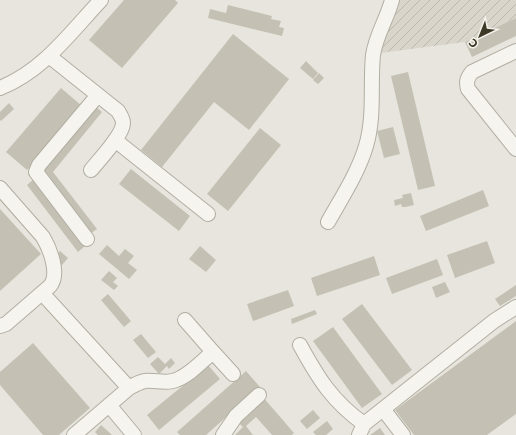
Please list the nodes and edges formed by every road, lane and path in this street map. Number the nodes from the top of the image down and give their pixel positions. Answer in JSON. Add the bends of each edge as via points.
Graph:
{"nodes":[{"id":1,"x":101,"y":0,"type":"edge"},
{"id":2,"x":392,"y":0,"type":"edge"},
{"id":3,"x":516,"y":51,"type":"edge"},
{"id":4,"x":49,"y":56,"type":"junction"},
{"id":5,"x":0,"y":88,"type":"edge"},
{"id":6,"x":98,"y":95,"type":"junction"},
{"id":7,"x":115,"y":140,"type":"junction"},
{"id":8,"x":516,"y":149,"type":"edge"},
{"id":9,"x":91,"y":170,"type":"dead end"},
{"id":10,"x":0,"y":188,"type":"edge"},
{"id":11,"x":208,"y":214,"type":"dead end"},
{"id":12,"x":328,"y":222,"type":"dead end"},
{"id":13,"x":87,"y":239,"type":"dead end"},
{"id":14,"x":42,"y":293,"type":"junction"},
{"id":15,"x":516,"y":307,"type":"edge"},
{"id":16,"x":185,"y":320,"type":"dead end"},
{"id":17,"x":0,"y":326,"type":"edge"},
{"id":18,"x":300,"y":345,"type":"dead end"},
{"id":19,"x":213,"y":352,"type":"junction"},
{"id":20,"x":233,"y":374,"type":"dead end"},
{"id":21,"x":129,"y":388,"type":"junction"},
{"id":22,"x":258,"y":395,"type":"dead end"},
{"id":23,"x":108,"y":405,"type":"junction"},
{"id":24,"x":383,"y":409,"type":"junction"},
{"id":25,"x":362,"y":429,"type":"edge"},
{"id":26,"x":74,"y":435,"type":"edge"},
{"id":27,"x":134,"y":435,"type":"edge"},
{"id":28,"x":223,"y":435,"type":"edge"},
{"id":29,"x":403,"y":435,"type":"edge"}],
"edges":[{"from":1,"to":4,"type":"lane"},
{"from":2,"to":12,"type":"lane","via":[[374,53],[371,124],[366,146],[357,170]]},
{"from":3,"to":8,"type":"lane","via":[[476,70],[469,75],[466,84]]},
{"from":4,"to":5,"type":"lane","via":[[33,70]]},
{"from":4,"to":6,"type":"lane"},
{"from":6,"to":7,"type":"lane","via":[[118,111],[122,119],[122,128]]},
{"from":6,"to":13,"type":"lane","via":[[38,165],[36,172]]},
{"from":7,"to":9,"type":"lane"},
{"from":7,"to":11,"type":"lane"},
{"from":10,"to":14,"type":"lane","via":[[48,246],[55,276],[53,282]]},
{"from":14,"to":17,"type":"lane","via":[[6,324]]},
{"from":14,"to":21,"type":"lane"},
{"from":15,"to":24,"type":"lane","via":[[494,321]]},
{"from":16,"to":19,"type":"lane"},
{"from":18,"to":25,"type":"lane","via":[[329,392]]},
{"from":19,"to":20,"type":"lane"},
{"from":19,"to":21,"type":"lane","via":[[185,376],[176,380],[144,381]]},
{"from":21,"to":23,"type":"lane"},
{"from":22,"to":28,"type":"lane","via":[[236,416]]},
{"from":23,"to":26,"type":"lane"},
{"from":23,"to":27,"type":"lane"},
{"from":24,"to":25,"type":"lane"},
{"from":24,"to":29,"type":"lane"}]}
